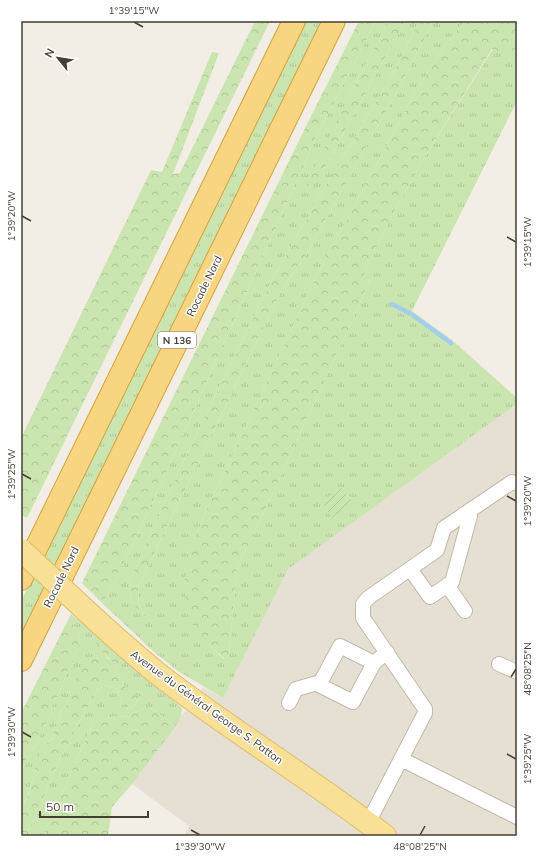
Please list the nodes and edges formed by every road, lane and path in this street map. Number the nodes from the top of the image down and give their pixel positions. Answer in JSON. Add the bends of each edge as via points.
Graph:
{"nodes":[{"id":1,"x":294,"y":21,"type":"edge"},
{"id":2,"x":334,"y":21,"type":"edge"},
{"id":3,"x":517,"y":483,"type":"edge"},
{"id":4,"x":464,"y":514,"type":"junction"},
{"id":5,"x":21,"y":550,"type":"edge"},
{"id":6,"x":74,"y":551,"type":"junction"},
{"id":7,"x":410,"y":569,"type":"junction"},
{"id":8,"x":21,"y":579,"type":"edge"},
{"id":9,"x":447,"y":585,"type":"junction"},
{"id":10,"x":465,"y":611,"type":"dead end"},
{"id":11,"x":387,"y":652,"type":"junction"},
{"id":12,"x":21,"y":660,"type":"edge"},
{"id":13,"x":374,"y":663,"type":"junction"},
{"id":14,"x":499,"y":664,"type":"dead end"},
{"id":15,"x":21,"y":670,"type":"edge"},
{"id":16,"x":517,"y":672,"type":"edge"},
{"id":17,"x":321,"y":682,"type":"junction"},
{"id":18,"x":289,"y":704,"type":"dead end"},
{"id":19,"x":401,"y":760,"type":"junction"},
{"id":20,"x":517,"y":817,"type":"edge"},
{"id":21,"x":377,"y":830,"type":"edge"}],
"edges":[{"from":1,"to":8,"type":"highway","number":"N 136"},
{"from":2,"to":6,"type":"highway","name":"Rocade Nord","number":"N 136"},
{"from":3,"to":4,"type":"street","via":[[512,482]]},
{"from":4,"to":7,"type":"street","via":[[444,528],[437,550]]},
{"from":4,"to":9,"type":"street","via":[[470,516],[452,582]]},
{"from":5,"to":21,"type":"main road","name":"Avenue du Général George S. Patton","bridge":true,"via":[[131,651],[167,680]]},
{"from":6,"to":12,"type":"highway","name":"Rocade Nord","number":"N 136"},
{"from":6,"to":15,"type":"highway"},
{"from":7,"to":9,"type":"street","via":[[430,597]]},
{"from":7,"to":11,"type":"street","via":[[363,604],[363,618]]},
{"from":9,"to":10,"type":"street"},
{"from":11,"to":13,"type":"street"},
{"from":11,"to":19,"type":"street","via":[[425,709]]},
{"from":13,"to":17,"type":"street","via":[[340,646]]},
{"from":13,"to":17,"type":"street","via":[[353,702],[320,685]]},
{"from":14,"to":16,"type":"street"},
{"from":17,"to":18,"type":"street","via":[[296,689]]},
{"from":19,"to":20,"type":"street"},
{"from":19,"to":21,"type":"street"}]}
